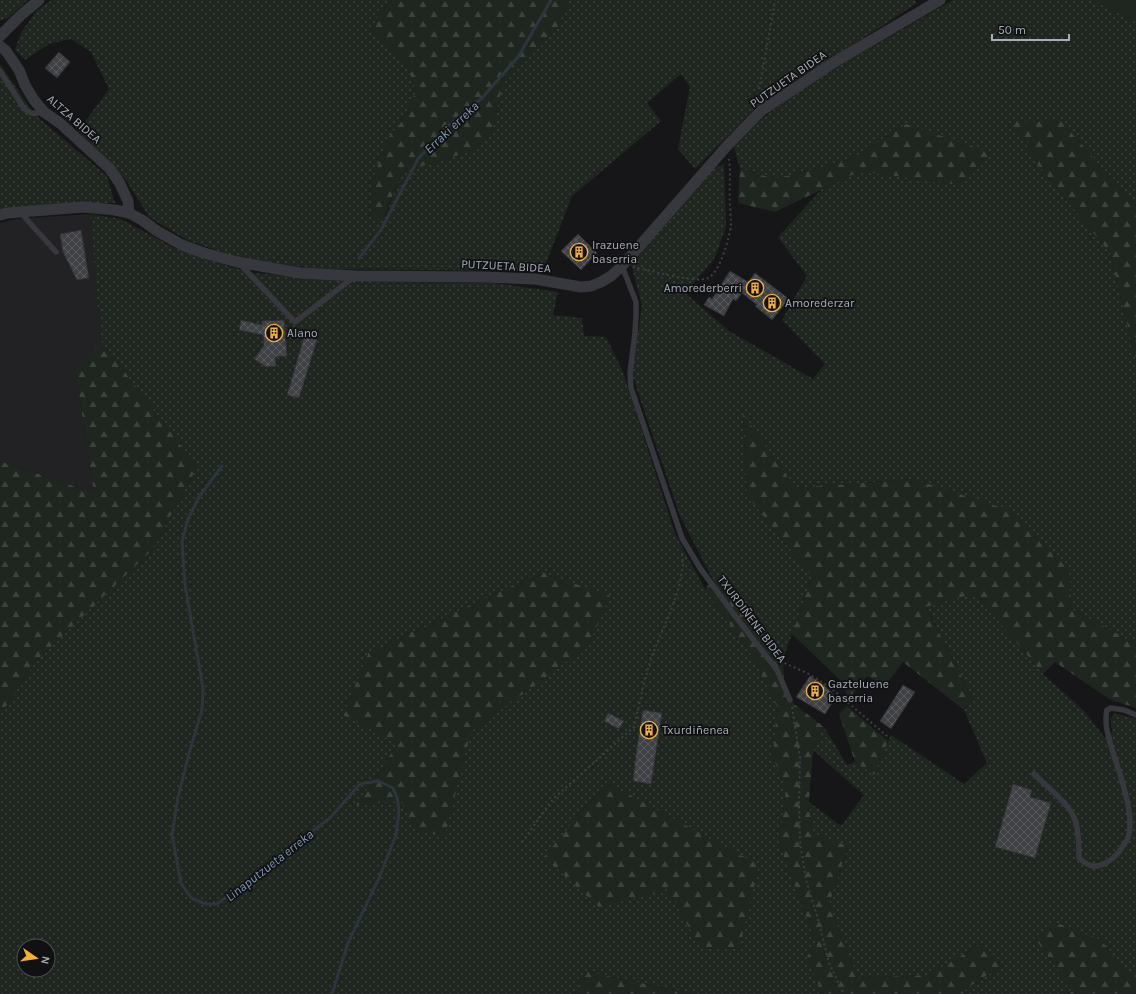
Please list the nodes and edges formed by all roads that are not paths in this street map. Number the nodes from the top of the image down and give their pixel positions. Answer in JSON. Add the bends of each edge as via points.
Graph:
{"nodes":[{"id":1,"x":39,"y":0,"type":"edge"},
{"id":2,"x":940,"y":0,"type":"edge"},
{"id":3,"x":0,"y":36,"type":"edge"},
{"id":4,"x":0,"y":46,"type":"edge"},
{"id":5,"x":0,"y":71,"type":"edge"},
{"id":6,"x":44,"y":112,"type":"junction"},
{"id":7,"x":20,"y":212,"type":"junction"},
{"id":8,"x":129,"y":213,"type":"junction"},
{"id":9,"x":0,"y":215,"type":"edge"},
{"id":10,"x":56,"y":252,"type":"dead end"},
{"id":11,"x":237,"y":262,"type":"junction"},
{"id":12,"x":622,"y":266,"type":"junction"},
{"id":13,"x":356,"y":276,"type":"junction"},
{"id":14,"x":790,"y":700,"type":"road end"},
{"id":15,"x":1136,"y":714,"type":"edge"},
{"id":16,"x":1034,"y":774,"type":"dead end"}],
"edges":[{"from":1,"to":3,"type":"street"},
{"from":2,"to":12,"type":"street","name":"PUTZUETA BIDEA","via":[[833,63],[761,112],[726,147]]},
{"from":4,"to":6,"type":"street","name":"ALTZA BIDEA","via":[[19,70],[25,85]]},
{"from":5,"to":6,"type":"lane","via":[[27,112]]},
{"from":6,"to":8,"type":"street","name":"ALTZA BIDEA","via":[[61,124],[110,169],[128,201]]},
{"from":7,"to":8,"type":"street","name":"PUTZUETA BIDEA","via":[[84,207]]},
{"from":7,"to":9,"type":"street","name":"PUTZUETA BIDEA"},
{"from":7,"to":10,"type":"lane"},
{"from":8,"to":11,"type":"street","name":"PUTZUETA BIDEA","via":[[182,244]]},
{"from":11,"to":13,"type":"street","name":"PUTZUETA BIDEA","via":[[301,273]]},
{"from":11,"to":13,"type":"lane","via":[[295,322]]},
{"from":12,"to":13,"type":"street","name":"PUTZUETA BIDEA","via":[[601,282],[581,287],[534,279]]},
{"from":12,"to":14,"type":"lane","name":"TXURDIÑENE BIDEA","via":[[636,302],[631,388],[682,538],[700,568],[777,670]]},
{"from":15,"to":16,"type":"lane","via":[[1111,708],[1107,710],[1105,718],[1129,808],[1130,822],[1128,838],[1113,859],[1099,866],[1086,865],[1079,858],[1076,823],[1068,806]]}]}
